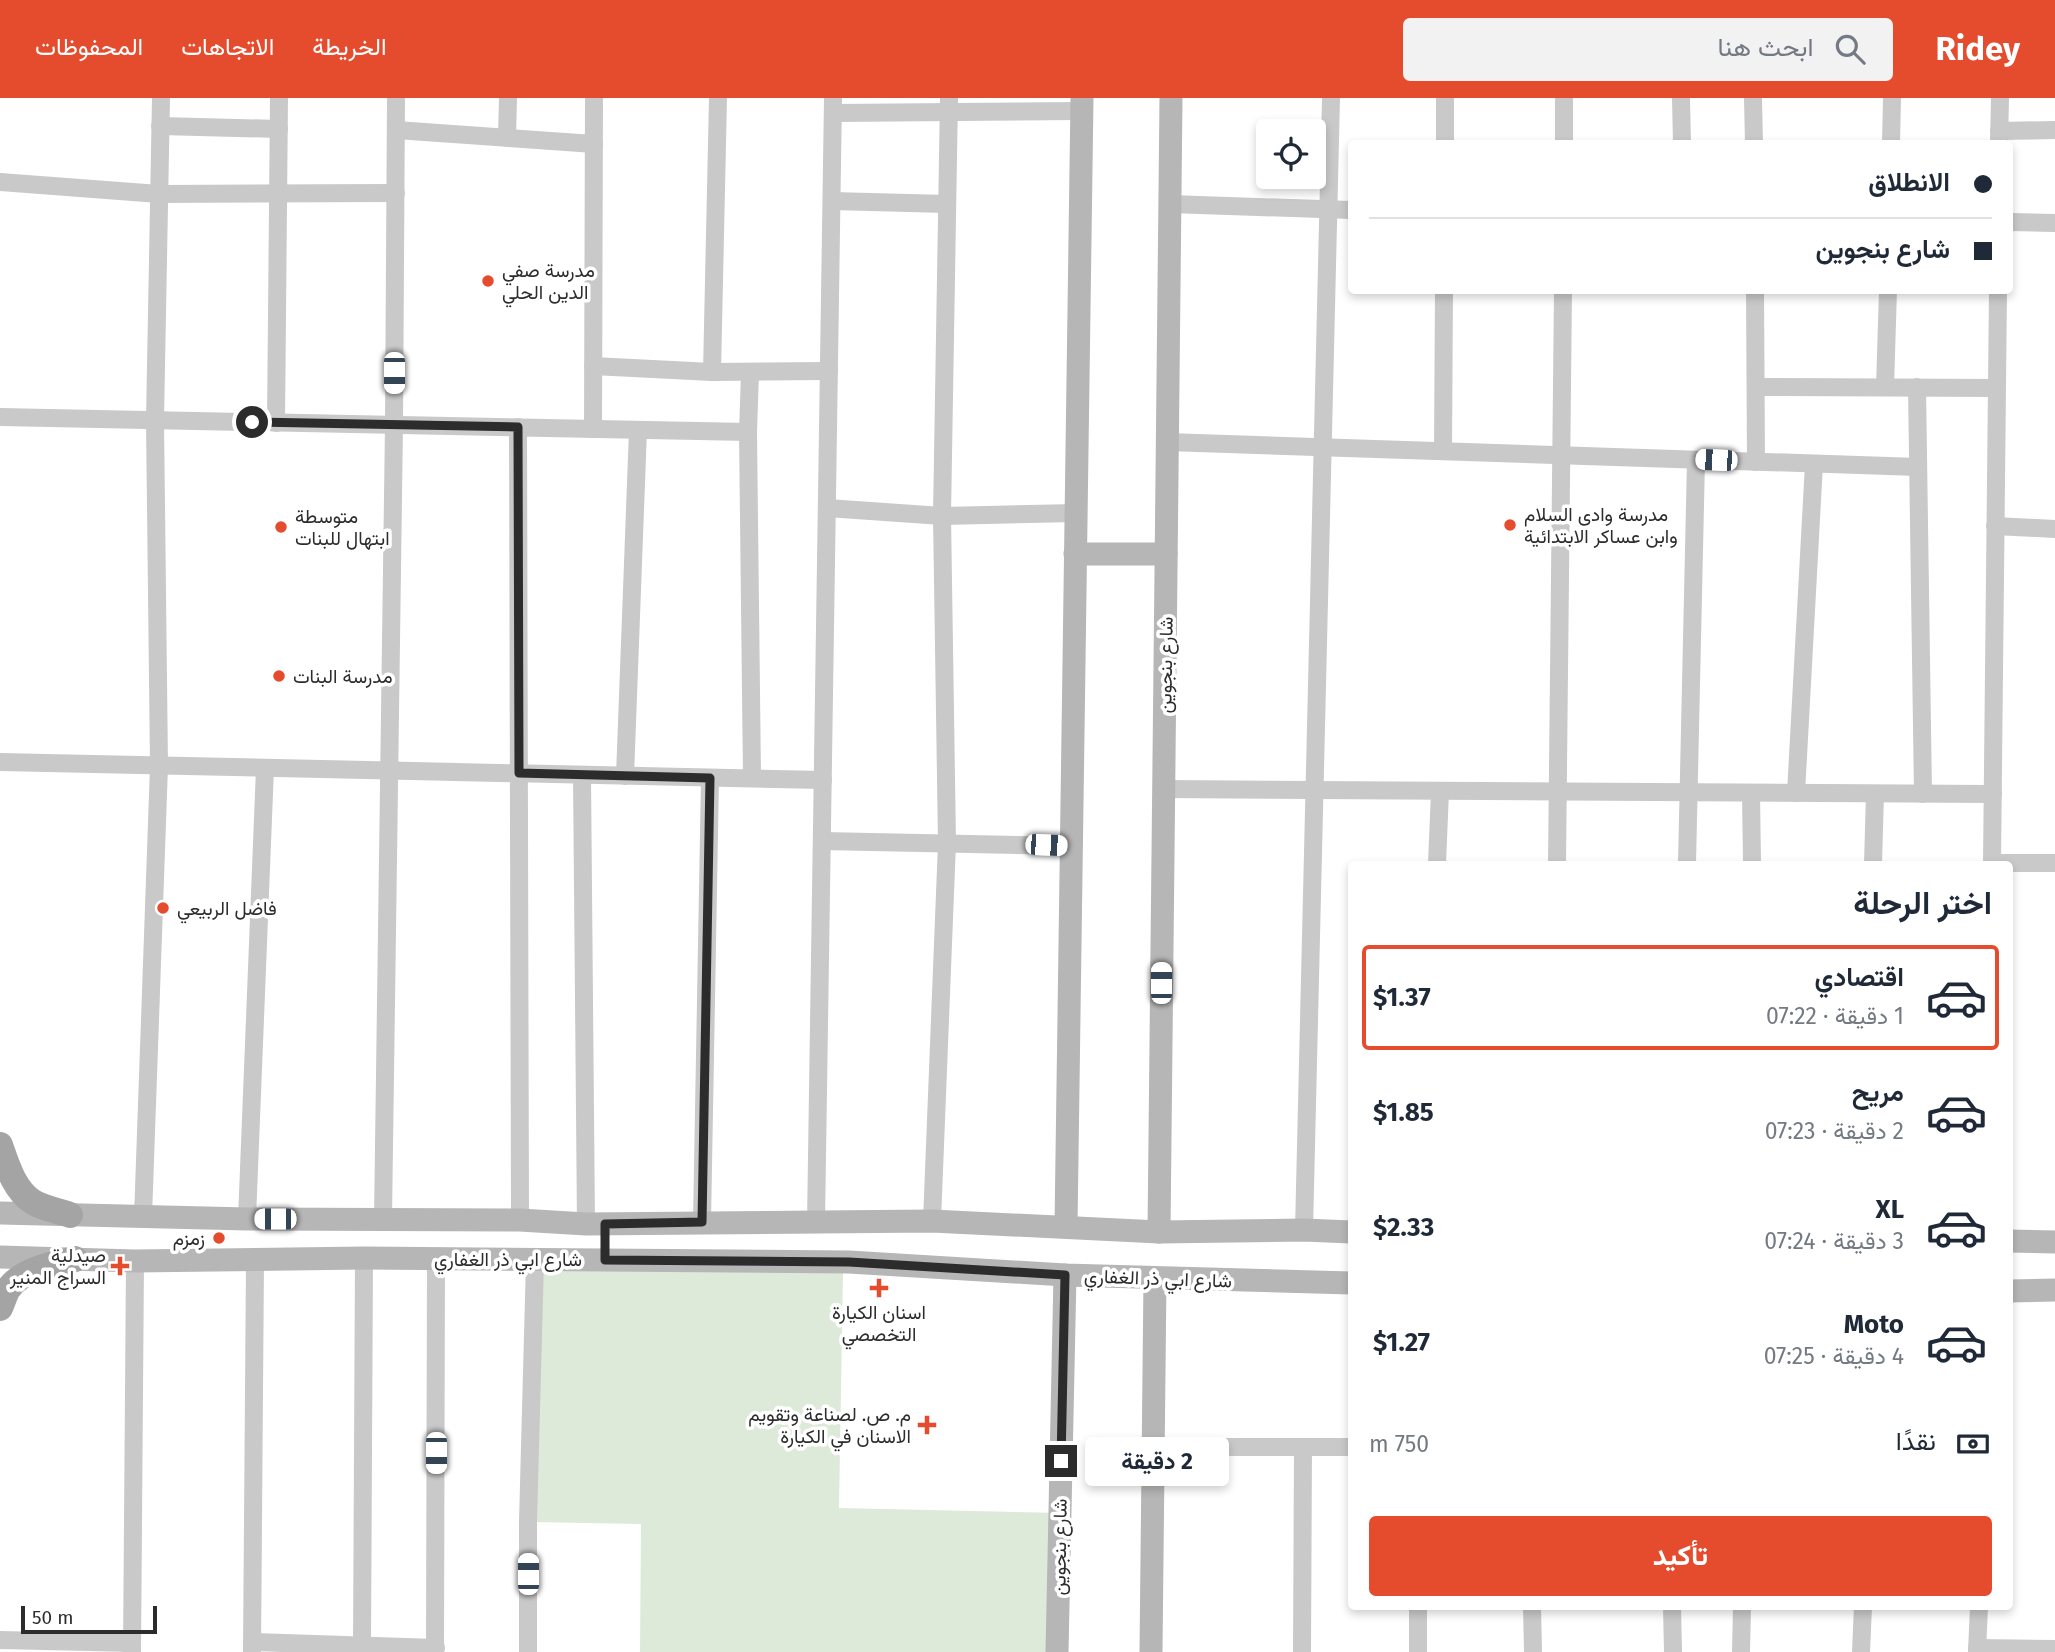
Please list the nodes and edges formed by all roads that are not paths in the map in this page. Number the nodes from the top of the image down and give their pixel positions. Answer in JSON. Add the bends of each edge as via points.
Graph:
{"nodes":[{"id":1,"x":161,"y":98,"type":"edge"},
{"id":2,"x":279,"y":98,"type":"edge"},
{"id":3,"x":396,"y":98,"type":"edge"},
{"id":4,"x":508,"y":98,"type":"edge"},
{"id":5,"x":594,"y":98,"type":"edge"},
{"id":6,"x":718,"y":98,"type":"edge"},
{"id":7,"x":1171,"y":98,"type":"edge"},
{"id":8,"x":1331,"y":98,"type":"edge"},
{"id":9,"x":1445,"y":98,"type":"edge"},
{"id":10,"x":1564,"y":98,"type":"edge"},
{"id":11,"x":1681,"y":98,"type":"edge"},
{"id":12,"x":1754,"y":98,"type":"edge"},
{"id":13,"x":1892,"y":98,"type":"edge"},
{"id":14,"x":2000,"y":98,"type":"edge"},
{"id":15,"x":1082,"y":104,"type":"edge"},
{"id":16,"x":949,"y":105,"type":"edge"},
{"id":17,"x":833,"y":106,"type":"edge"},
{"id":18,"x":160,"y":126,"type":"junction"},
{"id":19,"x":279,"y":129,"type":"junction"},
{"id":20,"x":396,"y":130,"type":"junction"},
{"id":21,"x":2055,"y":130,"type":"edge"},
{"id":22,"x":1999,"y":137,"type":"edge"},
{"id":23,"x":507,"y":138,"type":"junction"},
{"id":24,"x":1445,"y":140,"type":"edge"},
{"id":25,"x":1564,"y":140,"type":"edge"},
{"id":26,"x":1682,"y":140,"type":"edge"},
{"id":27,"x":1754,"y":140,"type":"edge"},
{"id":28,"x":1891,"y":140,"type":"edge"},
{"id":29,"x":594,"y":144,"type":"junction"},
{"id":30,"x":0,"y":181,"type":"edge"},
{"id":31,"x":278,"y":193,"type":"junction"},
{"id":32,"x":396,"y":193,"type":"junction"},
{"id":33,"x":159,"y":194,"type":"junction"},
{"id":34,"x":832,"y":201,"type":"junction"},
{"id":35,"x":947,"y":204,"type":"junction"},
{"id":36,"x":1170,"y":204,"type":"junction"},
{"id":37,"x":1329,"y":209,"type":"junction"},
{"id":38,"x":1348,"y":209,"type":"edge"},
{"id":39,"x":2013,"y":222,"type":"edge"},
{"id":40,"x":2055,"y":223,"type":"edge"},
{"id":41,"x":1444,"y":294,"type":"edge"},
{"id":42,"x":1563,"y":294,"type":"edge"},
{"id":43,"x":1755,"y":294,"type":"edge"},
{"id":44,"x":1888,"y":294,"type":"edge"},
{"id":45,"x":1998,"y":294,"type":"edge"},
{"id":46,"x":593,"y":366,"type":"junction"},
{"id":47,"x":829,"y":371,"type":"junction"},
{"id":48,"x":712,"y":372,"type":"junction"},
{"id":49,"x":750,"y":373,"type":"junction"},
{"id":50,"x":1756,"y":387,"type":"junction"},
{"id":51,"x":1885,"y":387,"type":"junction"},
{"id":52,"x":1917,"y":387,"type":"junction"},
{"id":53,"x":1997,"y":388,"type":"junction"},
{"id":54,"x":0,"y":417,"type":"edge"},
{"id":55,"x":155,"y":420,"type":"junction"},
{"id":56,"x":276,"y":423,"type":"junction"},
{"id":57,"x":394,"y":425,"type":"junction"},
{"id":58,"x":518,"y":427,"type":"junction"},
{"id":59,"x":593,"y":429,"type":"junction"},
{"id":60,"x":638,"y":429,"type":"junction"},
{"id":61,"x":748,"y":432,"type":"junction"},
{"id":62,"x":1167,"y":442,"type":"junction"},
{"id":63,"x":1323,"y":448,"type":"junction"},
{"id":64,"x":1443,"y":451,"type":"junction"},
{"id":65,"x":1561,"y":456,"type":"junction"},
{"id":66,"x":1696,"y":460,"type":"junction"},
{"id":67,"x":1756,"y":462,"type":"junction"},
{"id":68,"x":1814,"y":464,"type":"junction"},
{"id":69,"x":1918,"y":467,"type":"junction"},
{"id":70,"x":827,"y":508,"type":"junction"},
{"id":71,"x":1076,"y":513,"type":"junction"},
{"id":72,"x":942,"y":516,"type":"junction"},
{"id":73,"x":1995,"y":526,"type":"junction"},
{"id":74,"x":2055,"y":529,"type":"edge"},
{"id":75,"x":1075,"y":554,"type":"junction"},
{"id":76,"x":1166,"y":554,"type":"junction"},
{"id":77,"x":0,"y":762,"type":"edge"},
{"id":78,"x":159,"y":765,"type":"junction"},
{"id":79,"x":265,"y":768,"type":"junction"},
{"id":80,"x":389,"y":771,"type":"junction"},
{"id":81,"x":519,"y":773,"type":"junction"},
{"id":82,"x":582,"y":775,"type":"junction"},
{"id":83,"x":625,"y":776,"type":"junction"},
{"id":84,"x":710,"y":778,"type":"junction"},
{"id":85,"x":752,"y":778,"type":"junction"},
{"id":86,"x":823,"y":780,"type":"junction"},
{"id":87,"x":1163,"y":789,"type":"junction"},
{"id":88,"x":1314,"y":790,"type":"junction"},
{"id":89,"x":1440,"y":791,"type":"junction"},
{"id":90,"x":1558,"y":791,"type":"junction"},
{"id":91,"x":1689,"y":793,"type":"junction"},
{"id":92,"x":1751,"y":793,"type":"junction"},
{"id":93,"x":1796,"y":793,"type":"junction"},
{"id":94,"x":1875,"y":794,"type":"junction"},
{"id":95,"x":1923,"y":794,"type":"junction"},
{"id":96,"x":1993,"y":794,"type":"junction"},
{"id":97,"x":822,"y":841,"type":"junction"},
{"id":98,"x":947,"y":843,"type":"junction"},
{"id":99,"x":1071,"y":846,"type":"junction"},
{"id":100,"x":1437,"y":861,"type":"edge"},
{"id":101,"x":1557,"y":861,"type":"edge"},
{"id":102,"x":1687,"y":861,"type":"edge"},
{"id":103,"x":1752,"y":861,"type":"edge"},
{"id":104,"x":1874,"y":861,"type":"edge"},
{"id":105,"x":1992,"y":861,"type":"edge"},
{"id":106,"x":2055,"y":863,"type":"edge"},
{"id":107,"x":2013,"y":864,"type":"edge"},
{"id":108,"x":0,"y":1145,"type":"edge"},
{"id":109,"x":0,"y":1213,"type":"edge"},
{"id":110,"x":70,"y":1215,"type":"junction"},
{"id":111,"x":143,"y":1217,"type":"junction"},
{"id":112,"x":247,"y":1219,"type":"junction"},
{"id":113,"x":383,"y":1219,"type":"junction"},
{"id":114,"x":520,"y":1220,"type":"junction"},
{"id":115,"x":702,"y":1222,"type":"junction"},
{"id":116,"x":932,"y":1222,"type":"junction"},
{"id":117,"x":816,"y":1223,"type":"junction"},
{"id":118,"x":595,"y":1224,"type":"junction"},
{"id":119,"x":1066,"y":1227,"type":"junction"},
{"id":120,"x":1304,"y":1230,"type":"junction"},
{"id":121,"x":1159,"y":1232,"type":"junction"},
{"id":122,"x":1348,"y":1232,"type":"edge"},
{"id":123,"x":2013,"y":1241,"type":"edge"},
{"id":124,"x":2055,"y":1242,"type":"edge"},
{"id":125,"x":0,"y":1257,"type":"edge"},
{"id":126,"x":364,"y":1258,"type":"junction"},
{"id":127,"x":75,"y":1259,"type":"junction"},
{"id":128,"x":436,"y":1259,"type":"junction"},
{"id":129,"x":255,"y":1260,"type":"junction"},
{"id":130,"x":535,"y":1260,"type":"junction"},
{"id":131,"x":605,"y":1260,"type":"junction"},
{"id":132,"x":135,"y":1261,"type":"junction"},
{"id":133,"x":1065,"y":1275,"type":"junction"},
{"id":134,"x":1155,"y":1278,"type":"junction"},
{"id":135,"x":1348,"y":1283,"type":"edge"},
{"id":136,"x":2013,"y":1290,"type":"edge"},
{"id":137,"x":2055,"y":1290,"type":"edge"},
{"id":138,"x":0,"y":1308,"type":"edge"},
{"id":139,"x":1153,"y":1447,"type":"junction"},
{"id":140,"x":1303,"y":1447,"type":"junction"},
{"id":141,"x":1348,"y":1447,"type":"edge"},
{"id":142,"x":1418,"y":1610,"type":"edge"},
{"id":143,"x":1532,"y":1610,"type":"edge"},
{"id":144,"x":1672,"y":1610,"type":"edge"},
{"id":145,"x":1742,"y":1610,"type":"edge"},
{"id":146,"x":1863,"y":1610,"type":"edge"},
{"id":147,"x":1979,"y":1610,"type":"edge"},
{"id":148,"x":0,"y":1640,"type":"edge"},
{"id":149,"x":362,"y":1645,"type":"junction"},
{"id":150,"x":132,"y":1647,"type":"edge"},
{"id":151,"x":252,"y":1647,"type":"edge"},
{"id":152,"x":2055,"y":1649,"type":"edge"},
{"id":153,"x":435,"y":1650,"type":"edge"},
{"id":154,"x":1977,"y":1650,"type":"edge"},
{"id":155,"x":528,"y":1652,"type":"edge"},
{"id":156,"x":1057,"y":1652,"type":"edge"},
{"id":157,"x":1152,"y":1652,"type":"edge"},
{"id":158,"x":1302,"y":1652,"type":"edge"},
{"id":159,"x":1418,"y":1652,"type":"edge"},
{"id":160,"x":1533,"y":1652,"type":"edge"},
{"id":161,"x":1673,"y":1652,"type":"edge"},
{"id":162,"x":1741,"y":1652,"type":"edge"},
{"id":163,"x":1861,"y":1652,"type":"edge"}],
"edges":[{"from":1,"to":18,"type":"street"},
{"from":2,"to":19,"type":"street"},
{"from":3,"to":20,"type":"street"},
{"from":4,"to":23,"type":"street"},
{"from":5,"to":29,"type":"street"},
{"from":6,"to":48,"type":"street"},
{"from":7,"to":36,"type":"street","name":"شارع بنجوين"},
{"from":8,"to":37,"type":"street"},
{"from":9,"to":24,"type":"street"},
{"from":10,"to":25,"type":"street"},
{"from":11,"to":26,"type":"street"},
{"from":12,"to":27,"type":"street"},
{"from":13,"to":28,"type":"street"},
{"from":14,"to":22,"type":"street"},
{"from":15,"to":16,"type":"street"},
{"from":15,"to":71,"type":"street"},
{"from":16,"to":17,"type":"street"},
{"from":16,"to":35,"type":"street"},
{"from":17,"to":34,"type":"street"},
{"from":18,"to":19,"type":"street"},
{"from":18,"to":33,"type":"street"},
{"from":19,"to":31,"type":"street"},
{"from":20,"to":23,"type":"street"},
{"from":20,"to":32,"type":"street"},
{"from":21,"to":22,"type":"street"},
{"from":23,"to":29,"type":"street"},
{"from":29,"to":46,"type":"street"},
{"from":30,"to":33,"type":"street"},
{"from":31,"to":32,"type":"street"},
{"from":31,"to":33,"type":"street"},
{"from":31,"to":56,"type":"street"},
{"from":32,"to":57,"type":"street"},
{"from":33,"to":55,"type":"street"},
{"from":34,"to":35,"type":"street"},
{"from":34,"to":47,"type":"street"},
{"from":35,"to":72,"type":"street"},
{"from":36,"to":37,"type":"street"},
{"from":36,"to":62,"type":"street","name":"شارع بنجوين"},
{"from":37,"to":38,"type":"street"},
{"from":37,"to":63,"type":"street"},
{"from":39,"to":40,"type":"street"},
{"from":41,"to":64,"type":"street"},
{"from":42,"to":65,"type":"street"},
{"from":43,"to":50,"type":"street"},
{"from":44,"to":51,"type":"street"},
{"from":45,"to":53,"type":"street"},
{"from":46,"to":48,"type":"street"},
{"from":46,"to":59,"type":"street"},
{"from":47,"to":49,"type":"street"},
{"from":47,"to":70,"type":"street"},
{"from":48,"to":49,"type":"street"},
{"from":49,"to":61,"type":"street"},
{"from":50,"to":51,"type":"street"},
{"from":50,"to":67,"type":"street"},
{"from":51,"to":52,"type":"street"},
{"from":52,"to":53,"type":"street"},
{"from":52,"to":69,"type":"street"},
{"from":53,"to":73,"type":"street"},
{"from":54,"to":55,"type":"street"},
{"from":55,"to":56,"type":"street"},
{"from":55,"to":78,"type":"street"},
{"from":56,"to":57,"type":"street"},
{"from":57,"to":58,"type":"street"},
{"from":57,"to":80,"type":"street"},
{"from":58,"to":59,"type":"street"},
{"from":58,"to":81,"type":"street"},
{"from":59,"to":60,"type":"street"},
{"from":60,"to":61,"type":"street"},
{"from":60,"to":83,"type":"street"},
{"from":61,"to":85,"type":"street"},
{"from":62,"to":63,"type":"street"},
{"from":62,"to":76,"type":"street","name":"شارع بنجوين"},
{"from":63,"to":64,"type":"street"},
{"from":63,"to":88,"type":"street"},
{"from":64,"to":65,"type":"street"},
{"from":65,"to":66,"type":"street"},
{"from":65,"to":90,"type":"street"},
{"from":66,"to":67,"type":"street"},
{"from":66,"to":91,"type":"street"},
{"from":67,"to":68,"type":"street"},
{"from":68,"to":69,"type":"street"},
{"from":68,"to":93,"type":"street"},
{"from":69,"to":95,"type":"street"},
{"from":70,"to":72,"type":"street"},
{"from":70,"to":86,"type":"street"},
{"from":71,"to":72,"type":"street"},
{"from":71,"to":75,"type":"street"},
{"from":72,"to":98,"type":"street"},
{"from":73,"to":74,"type":"street"},
{"from":73,"to":96,"type":"street"},
{"from":75,"to":76,"type":"street"},
{"from":75,"to":99,"type":"street"},
{"from":76,"to":87,"type":"street","name":"شارع بنجوين"},
{"from":77,"to":78,"type":"street"},
{"from":78,"to":79,"type":"street"},
{"from":78,"to":111,"type":"street"},
{"from":79,"to":80,"type":"street"},
{"from":79,"to":112,"type":"street"},
{"from":80,"to":81,"type":"street"},
{"from":80,"to":113,"type":"street"},
{"from":81,"to":82,"type":"street"},
{"from":81,"to":114,"type":"street"},
{"from":82,"to":83,"type":"street"},
{"from":82,"to":118,"type":"street"},
{"from":83,"to":84,"type":"street"},
{"from":84,"to":85,"type":"street"},
{"from":84,"to":115,"type":"street"},
{"from":85,"to":86,"type":"street"},
{"from":86,"to":97,"type":"street"},
{"from":87,"to":88,"type":"street"},
{"from":87,"to":121,"type":"street","name":"شارع بنجوين"},
{"from":88,"to":89,"type":"street"},
{"from":88,"to":120,"type":"street"},
{"from":89,"to":90,"type":"street"},
{"from":89,"to":100,"type":"street"},
{"from":90,"to":91,"type":"street"},
{"from":90,"to":101,"type":"street"},
{"from":91,"to":92,"type":"street"},
{"from":91,"to":102,"type":"street"},
{"from":92,"to":93,"type":"street"},
{"from":92,"to":103,"type":"street"},
{"from":93,"to":94,"type":"street"},
{"from":94,"to":95,"type":"street"},
{"from":94,"to":104,"type":"street"},
{"from":95,"to":96,"type":"street"},
{"from":96,"to":105,"type":"street"},
{"from":97,"to":98,"type":"street"},
{"from":97,"to":117,"type":"street"},
{"from":98,"to":99,"type":"street"},
{"from":98,"to":116,"type":"street"},
{"from":99,"to":119,"type":"street"},
{"from":106,"to":107,"type":"street"},
{"from":108,"to":110,"type":"main road","via":[[19,1188],[33,1202]]},
{"from":109,"to":110,"type":"street","name":"شارع ابي ذر الغفاري"},
{"from":110,"to":111,"type":"street","name":"شارع ابي ذر الغفاري"},
{"from":111,"to":112,"type":"street","name":"شارع ابي ذر الغفاري"},
{"from":112,"to":113,"type":"street","name":"شارع ابي ذر الغفاري"},
{"from":113,"to":114,"type":"street","name":"شارع ابي ذر الغفاري"},
{"from":114,"to":118,"type":"street","name":"شارع ابي ذر الغفاري"},
{"from":115,"to":117,"type":"street","name":"شارع ابي ذر الغفاري"},
{"from":115,"to":118,"type":"street","name":"شارع ابي ذر الغفاري"},
{"from":116,"to":117,"type":"street","name":"شارع ابي ذر الغفاري"},
{"from":116,"to":119,"type":"street","name":"شارع ابي ذر الغفاري"},
{"from":118,"to":131,"type":"street"},
{"from":119,"to":121,"type":"street","name":"شارع ابي ذر الغفاري"},
{"from":120,"to":121,"type":"street","name":"شارع ابي ذر الغفاري"},
{"from":120,"to":122,"type":"street","name":"شارع ابي ذر الغفاري"},
{"from":123,"to":124,"type":"street"},
{"from":125,"to":127,"type":"street","name":"شارع ابي ذر الغفاري"},
{"from":126,"to":128,"type":"street","name":"شارع ابي ذر الغفاري"},
{"from":126,"to":129,"type":"street","name":"شارع ابي ذر الغفاري"},
{"from":126,"to":149,"type":"street"},
{"from":127,"to":132,"type":"street","name":"شارع ابي ذر الغفاري"},
{"from":127,"to":138,"type":"main road","via":[[24,1276],[9,1287]]},
{"from":128,"to":130,"type":"street","name":"شارع ابي ذر الغفاري"},
{"from":128,"to":153,"type":"street"},
{"from":129,"to":132,"type":"street","name":"شارع ابي ذر الغفاري"},
{"from":129,"to":151,"type":"street"},
{"from":130,"to":131,"type":"street","name":"شارع ابي ذر الغفاري"},
{"from":130,"to":155,"type":"street"},
{"from":131,"to":133,"type":"street","name":"شارع ابي ذر الغفاري","via":[[849,1262]]},
{"from":132,"to":150,"type":"street"},
{"from":133,"to":134,"type":"street","name":"شارع ابي ذر الغفاري"},
{"from":133,"to":156,"type":"street","name":"شارع بنجوين"},
{"from":134,"to":135,"type":"street","name":"شارع ابي ذر الغفاري"},
{"from":134,"to":139,"type":"street"},
{"from":136,"to":137,"type":"street"},
{"from":139,"to":140,"type":"street"},
{"from":139,"to":157,"type":"street"},
{"from":140,"to":141,"type":"street"},
{"from":140,"to":158,"type":"street"},
{"from":142,"to":159,"type":"street"},
{"from":143,"to":160,"type":"street"},
{"from":144,"to":161,"type":"street"},
{"from":145,"to":162,"type":"street"},
{"from":146,"to":163,"type":"street"},
{"from":147,"to":154,"type":"street"},
{"from":148,"to":150,"type":"street"},
{"from":149,"to":151,"type":"street"},
{"from":149,"to":153,"type":"street"},
{"from":152,"to":154,"type":"street"}]}
